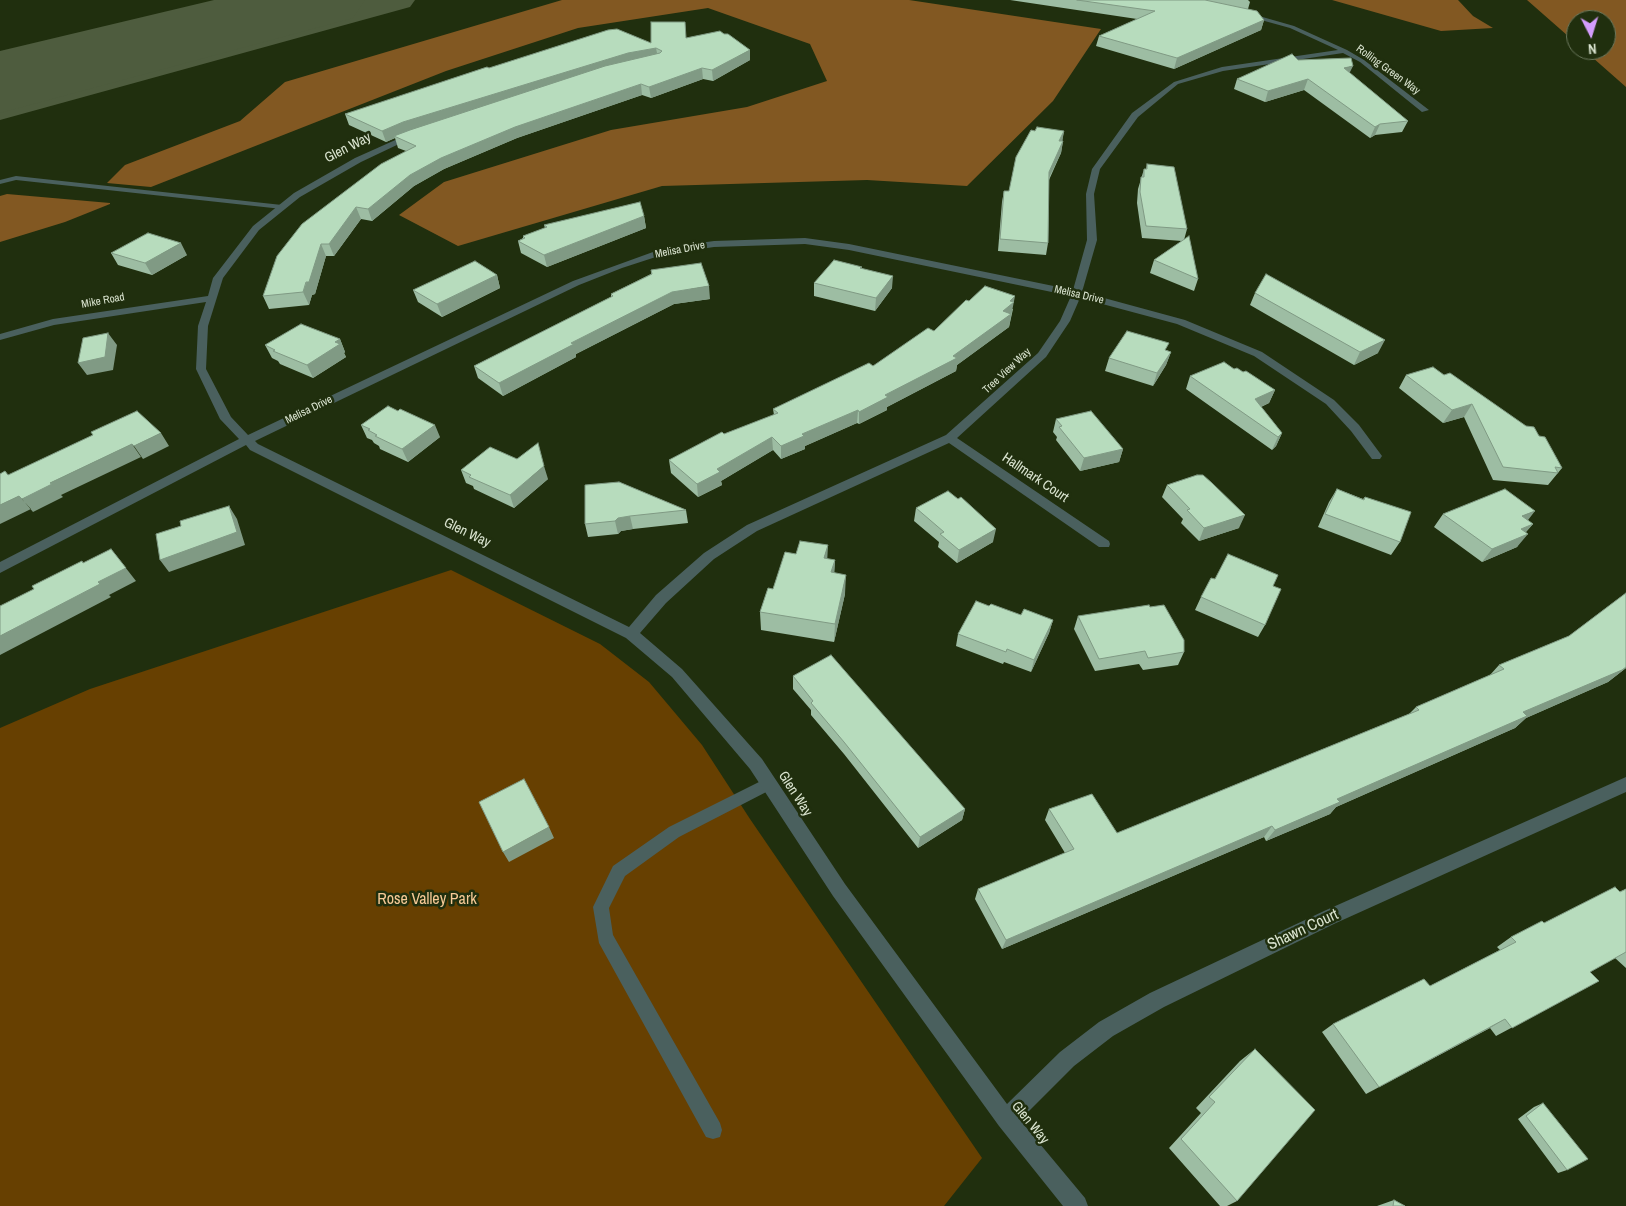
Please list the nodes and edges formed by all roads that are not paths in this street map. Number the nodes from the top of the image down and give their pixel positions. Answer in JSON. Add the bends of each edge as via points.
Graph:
{"nodes":[{"id":1,"x":1237,"y":12,"type":"edge"},
{"id":2,"x":1345,"y":51,"type":"junction"},
{"id":3,"x":1425,"y":110,"type":"dead end"},
{"id":4,"x":428,"y":131,"type":"edge"},
{"id":5,"x":0,"y":182,"type":"edge"},
{"id":6,"x":282,"y":207,"type":"junction"},
{"id":7,"x":1077,"y":294,"type":"junction"},
{"id":8,"x":212,"y":298,"type":"junction"},
{"id":9,"x":0,"y":337,"type":"edge"},
{"id":10,"x":950,"y":438,"type":"junction"},
{"id":11,"x":247,"y":440,"type":"junction"},
{"id":12,"x":1376,"y":456,"type":"dead end"},
{"id":13,"x":1104,"y":544,"type":"dead end"},
{"id":14,"x":0,"y":568,"type":"edge"},
{"id":15,"x":632,"y":634,"type":"junction"},
{"id":16,"x":769,"y":783,"type":"junction"},
{"id":17,"x":1626,"y":784,"type":"edge"},
{"id":18,"x":1006,"y":1119,"type":"junction"},
{"id":19,"x":713,"y":1130,"type":"dead end"},
{"id":20,"x":1077,"y":1206,"type":"edge"}],
"edges":[{"from":1,"to":2,"type":"street","name":"Rolling Green Way","via":[[1292,27]]},
{"from":2,"to":3,"type":"street","name":"Rolling Green Way"},
{"from":2,"to":7,"type":"street","name":"Tree View Way","via":[[1222,70],[1176,83],[1135,114],[1096,169],[1090,194],[1092,240]]},
{"from":4,"to":6,"type":"street","name":"Glen Way","via":[[358,160]]},
{"from":5,"to":6,"type":"lane","via":[[16,178]]},
{"from":6,"to":8,"type":"street","name":"Glen Way","via":[[256,228],[245,242],[218,278]]},
{"from":7,"to":10,"type":"street","name":"Tree View Way","via":[[1065,321],[1042,356]]},
{"from":7,"to":11,"type":"street","name":"Melisa Drive","via":[[849,247],[805,241],[714,244],[664,251],[576,284]]},
{"from":7,"to":12,"type":"street","name":"Melisa Drive","via":[[1181,322],[1258,354],[1330,402]]},
{"from":8,"to":9,"type":"street","name":"Mike Road","via":[[54,322]]},
{"from":8,"to":11,"type":"street","name":"Glen Way","via":[[203,326],[201,368],[226,418]]},
{"from":10,"to":13,"type":"street","name":"Hallmark Court"},
{"from":10,"to":15,"type":"street","name":"Tree View Way","via":[[752,528],[709,556],[668,593]]},
{"from":11,"to":14,"type":"street","name":"Melisa Drive"},
{"from":11,"to":15,"type":"street","name":"Glen Way","via":[[254,447]]},
{"from":15,"to":16,"type":"street","name":"Glen Way","via":[[677,673]]},
{"from":16,"to":18,"type":"street","name":"Glen Way","via":[[839,890]]},
{"from":16,"to":19,"type":"lane","via":[[674,832],[619,870],[601,907],[604,937]]},
{"from":17,"to":18,"type":"street","name":"Shawn Court","via":[[1330,917],[1157,1000],[1106,1029],[1067,1059]]},
{"from":18,"to":20,"type":"street","name":"Glen Way"}]}
